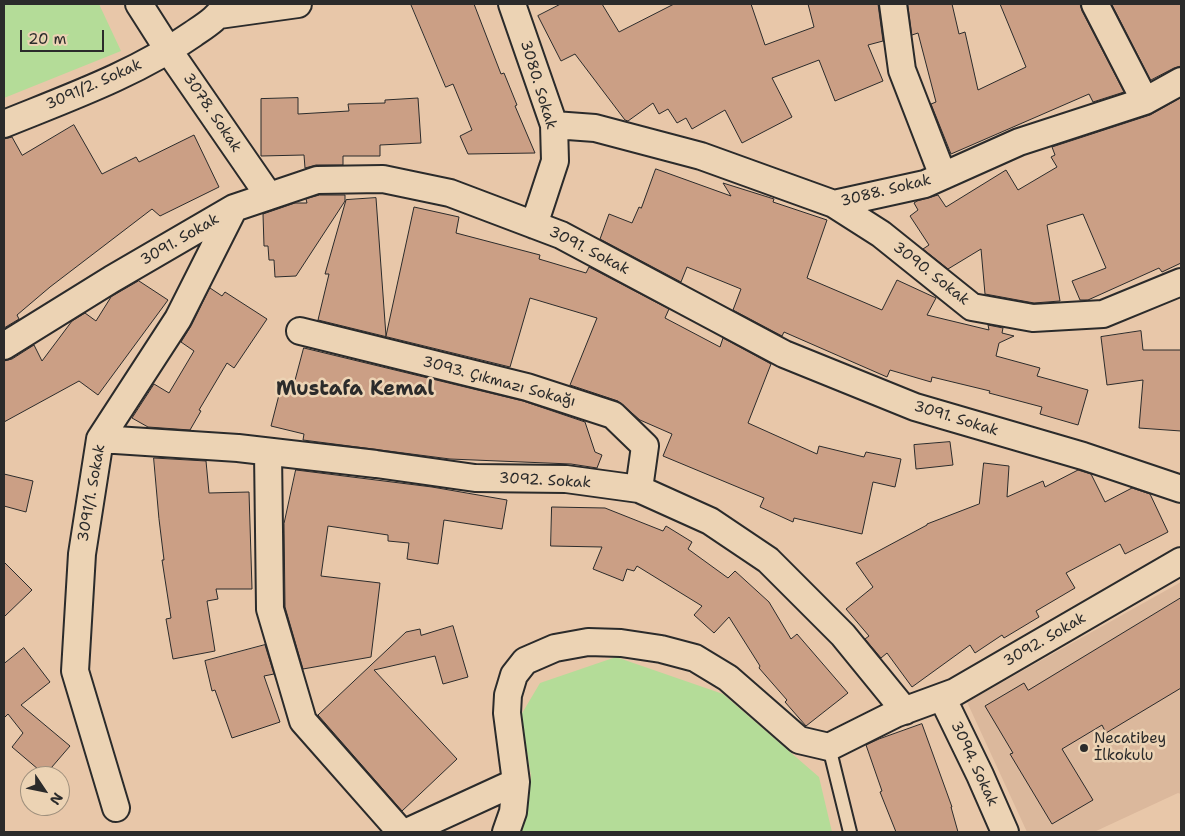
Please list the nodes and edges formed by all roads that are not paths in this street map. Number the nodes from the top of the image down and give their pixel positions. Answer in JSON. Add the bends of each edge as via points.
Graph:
{"nodes":[{"id":1,"x":139,"y":4,"type":"edge"},
{"id":2,"x":298,"y":4,"type":"edge"},
{"id":3,"x":512,"y":4,"type":"edge"},
{"id":4,"x":893,"y":4,"type":"edge"},
{"id":5,"x":1095,"y":4,"type":"edge"},
{"id":6,"x":223,"y":10,"type":"edge"},
{"id":7,"x":169,"y":51,"type":"junction"},
{"id":8,"x":1181,"y":81,"type":"edge"},
{"id":9,"x":1145,"y":101,"type":"junction"},
{"id":10,"x":4,"y":124,"type":"edge"},
{"id":11,"x":554,"y":125,"type":"junction"},
{"id":12,"x":943,"y":176,"type":"junction"},
{"id":13,"x":269,"y":196,"type":"junction"},
{"id":14,"x":834,"y":204,"type":"junction"},
{"id":15,"x":234,"y":208,"type":"junction"},
{"id":16,"x":534,"y":225,"type":"junction"},
{"id":17,"x":1181,"y":282,"type":"edge"},
{"id":18,"x":300,"y":332,"type":"dead end"},
{"id":19,"x":4,"y":346,"type":"edge"},
{"id":20,"x":100,"y":439,"type":"junction"},
{"id":21,"x":268,"y":452,"type":"junction"},
{"id":22,"x":639,"y":489,"type":"junction"},
{"id":23,"x":1181,"y":489,"type":"edge"},
{"id":24,"x":1181,"y":561,"type":"edge"},
{"id":25,"x":942,"y":697,"type":"junction"},
{"id":26,"x":905,"y":711,"type":"junction"},
{"id":27,"x":829,"y":747,"type":"junction"},
{"id":28,"x":516,"y":782,"type":"junction"},
{"id":29,"x":116,"y":808,"type":"dead end"},
{"id":30,"x":400,"y":832,"type":"edge"},
{"id":31,"x":407,"y":832,"type":"edge"},
{"id":32,"x":506,"y":832,"type":"edge"},
{"id":33,"x":850,"y":832,"type":"edge"},
{"id":34,"x":1005,"y":832,"type":"edge"}],
"edges":[{"from":1,"to":7,"type":"street","name":"3078. Sokak"},
{"from":2,"to":6,"type":"street"},
{"from":3,"to":11,"type":"street","name":"3080. Sokak"},
{"from":4,"to":12,"type":"street","via":[[902,70]]},
{"from":5,"to":9,"type":"street"},
{"from":6,"to":7,"type":"street","name":"3091/2. Sokak"},
{"from":7,"to":10,"type":"street","name":"3091/2. Sokak","via":[[106,82]]},
{"from":7,"to":13,"type":"street","name":"3078. Sokak"},
{"from":8,"to":9,"type":"street","name":"3088. Sokak"},
{"from":9,"to":12,"type":"street","name":"3088. Sokak","via":[[1019,142]]},
{"from":11,"to":14,"type":"street","name":"3088. Sokak","via":[[595,128],[701,156]]},
{"from":11,"to":16,"type":"street","name":"3080. Sokak","via":[[555,161]]},
{"from":12,"to":14,"type":"street","name":"3088. Sokak","via":[[925,184]]},
{"from":13,"to":15,"type":"street","name":"3091. Sokak"},
{"from":13,"to":16,"type":"street","name":"3091. Sokak","via":[[317,180],[382,179],[450,193]]},
{"from":14,"to":17,"type":"street","name":"3090. Sokak","via":[[881,234],[972,307],[1034,318],[1103,314]]},
{"from":15,"to":19,"type":"street","name":"3091. Sokak"},
{"from":15,"to":20,"type":"street","name":"3091/1. Sokak","via":[[178,319]]},
{"from":16,"to":23,"type":"street","name":"3091. Sokak","via":[[561,235],[784,354],[915,407],[1083,456]]},
{"from":18,"to":22,"type":"street","name":"3093. Çıkmazı Sokağı","via":[[527,387],[612,415],[645,446]]},
{"from":20,"to":21,"type":"street","name":"3092. Sokak"},
{"from":20,"to":29,"type":"street","name":"3091/1. Sokak","via":[[82,554],[75,671]]},
{"from":21,"to":22,"type":"street","name":"3092. Sokak","via":[[475,478],[566,479]]},
{"from":21,"to":30,"type":"street","via":[[270,609],[303,721]]},
{"from":22,"to":26,"type":"street","name":"3092. Sokak","via":[[710,521],[768,560],[843,635]]},
{"from":24,"to":25,"type":"street","name":"3092. Sokak"},
{"from":25,"to":26,"type":"street","name":"3092. Sokak"},
{"from":25,"to":34,"type":"street","name":"3094. Sokak"},
{"from":26,"to":27,"type":"street","name":"3092. Sokak"},
{"from":27,"to":28,"type":"street","via":[[799,740],[728,678],[694,658],[637,645],[588,642],[555,648],[525,661],[514,675],[507,713]]},
{"from":27,"to":33,"type":"lane"},
{"from":28,"to":31,"type":"street"},
{"from":28,"to":32,"type":"street","via":[[513,812]]}]}
